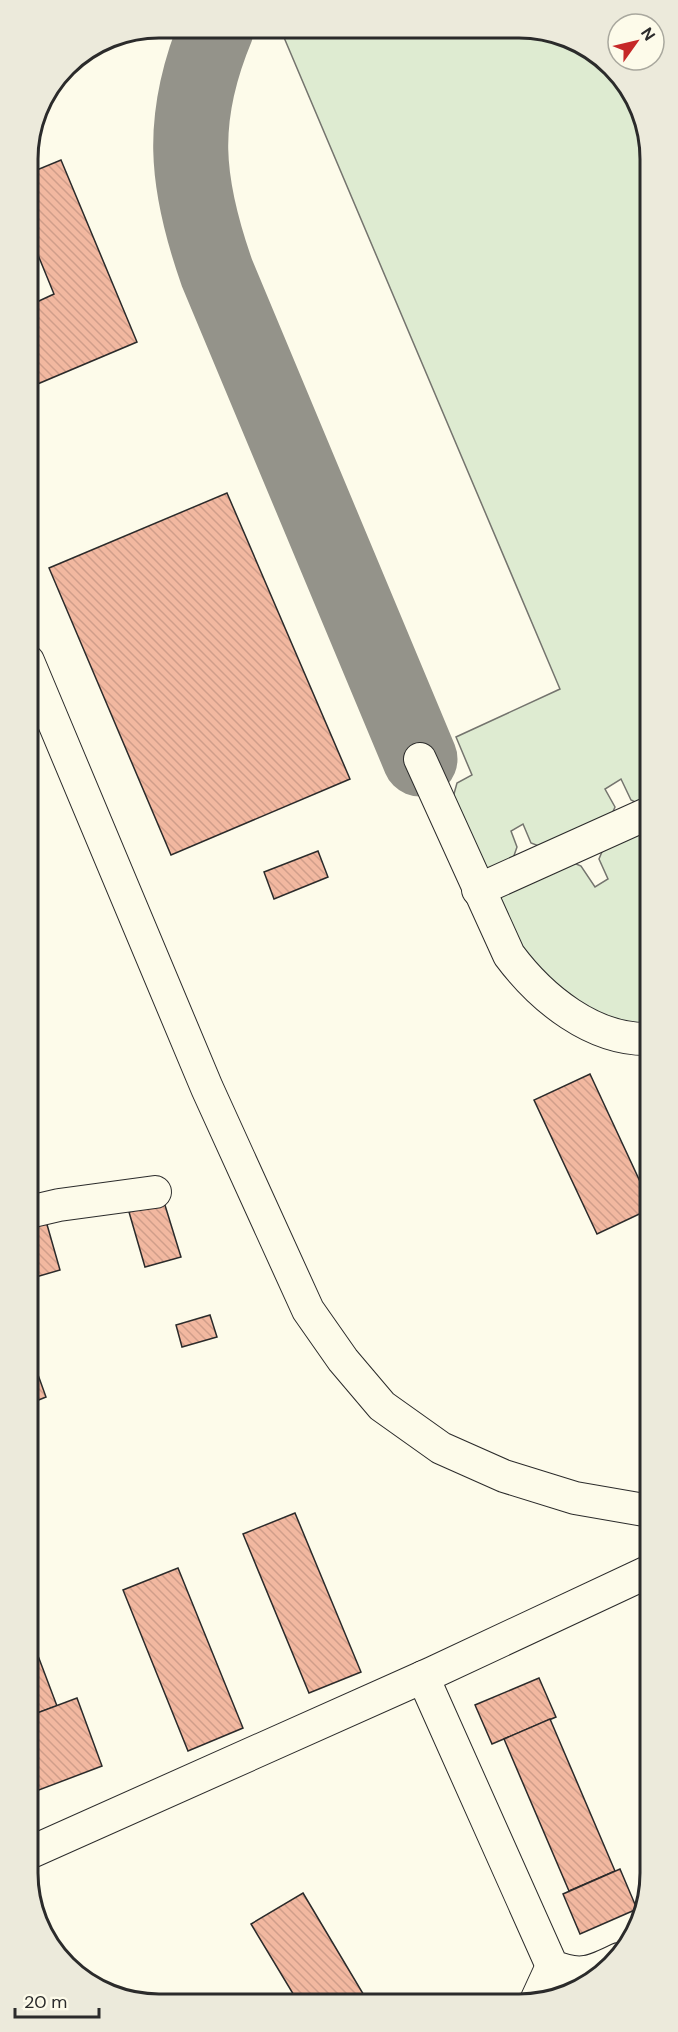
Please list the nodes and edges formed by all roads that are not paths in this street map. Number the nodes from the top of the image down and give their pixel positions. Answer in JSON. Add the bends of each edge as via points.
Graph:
{"nodes":[{"id":1,"x":38,"y":684,"type":"edge"},
{"id":2,"x":420,"y":759,"type":"dead end"},
{"id":3,"x":640,"y":817,"type":"edge"},
{"id":4,"x":478,"y":890,"type":"junction"},
{"id":5,"x":640,"y":1038,"type":"edge"},
{"id":6,"x":155,"y":1192,"type":"dead end"},
{"id":7,"x":38,"y":1210,"type":"edge"},
{"id":8,"x":640,"y":1509,"type":"edge"},
{"id":9,"x":640,"y":1576,"type":"edge"},
{"id":10,"x":423,"y":1677,"type":"junction"},
{"id":11,"x":38,"y":1849,"type":"edge"},
{"id":12,"x":552,"y":1966,"type":"junction"},
{"id":13,"x":590,"y":1972,"type":"edge"},
{"id":14,"x":541,"y":1992,"type":"edge"}],
"edges":[{"from":1,"to":8,"type":"street","via":[[207,1088],[308,1310],[343,1360],[382,1406],[441,1448],[504,1476],[575,1498]]},
{"from":2,"to":4,"type":"street"},
{"from":3,"to":4,"type":"street"},
{"from":4,"to":5,"type":"street","via":[[509,955],[538,989],[582,1021],[610,1033]]},
{"from":6,"to":7,"type":"street"},
{"from":9,"to":10,"type":"street"},
{"from":10,"to":11,"type":"street"},
{"from":10,"to":12,"type":"street"},
{"from":12,"to":13,"type":"street","via":[[568,1973]]},
{"from":12,"to":14,"type":"street"}]}
